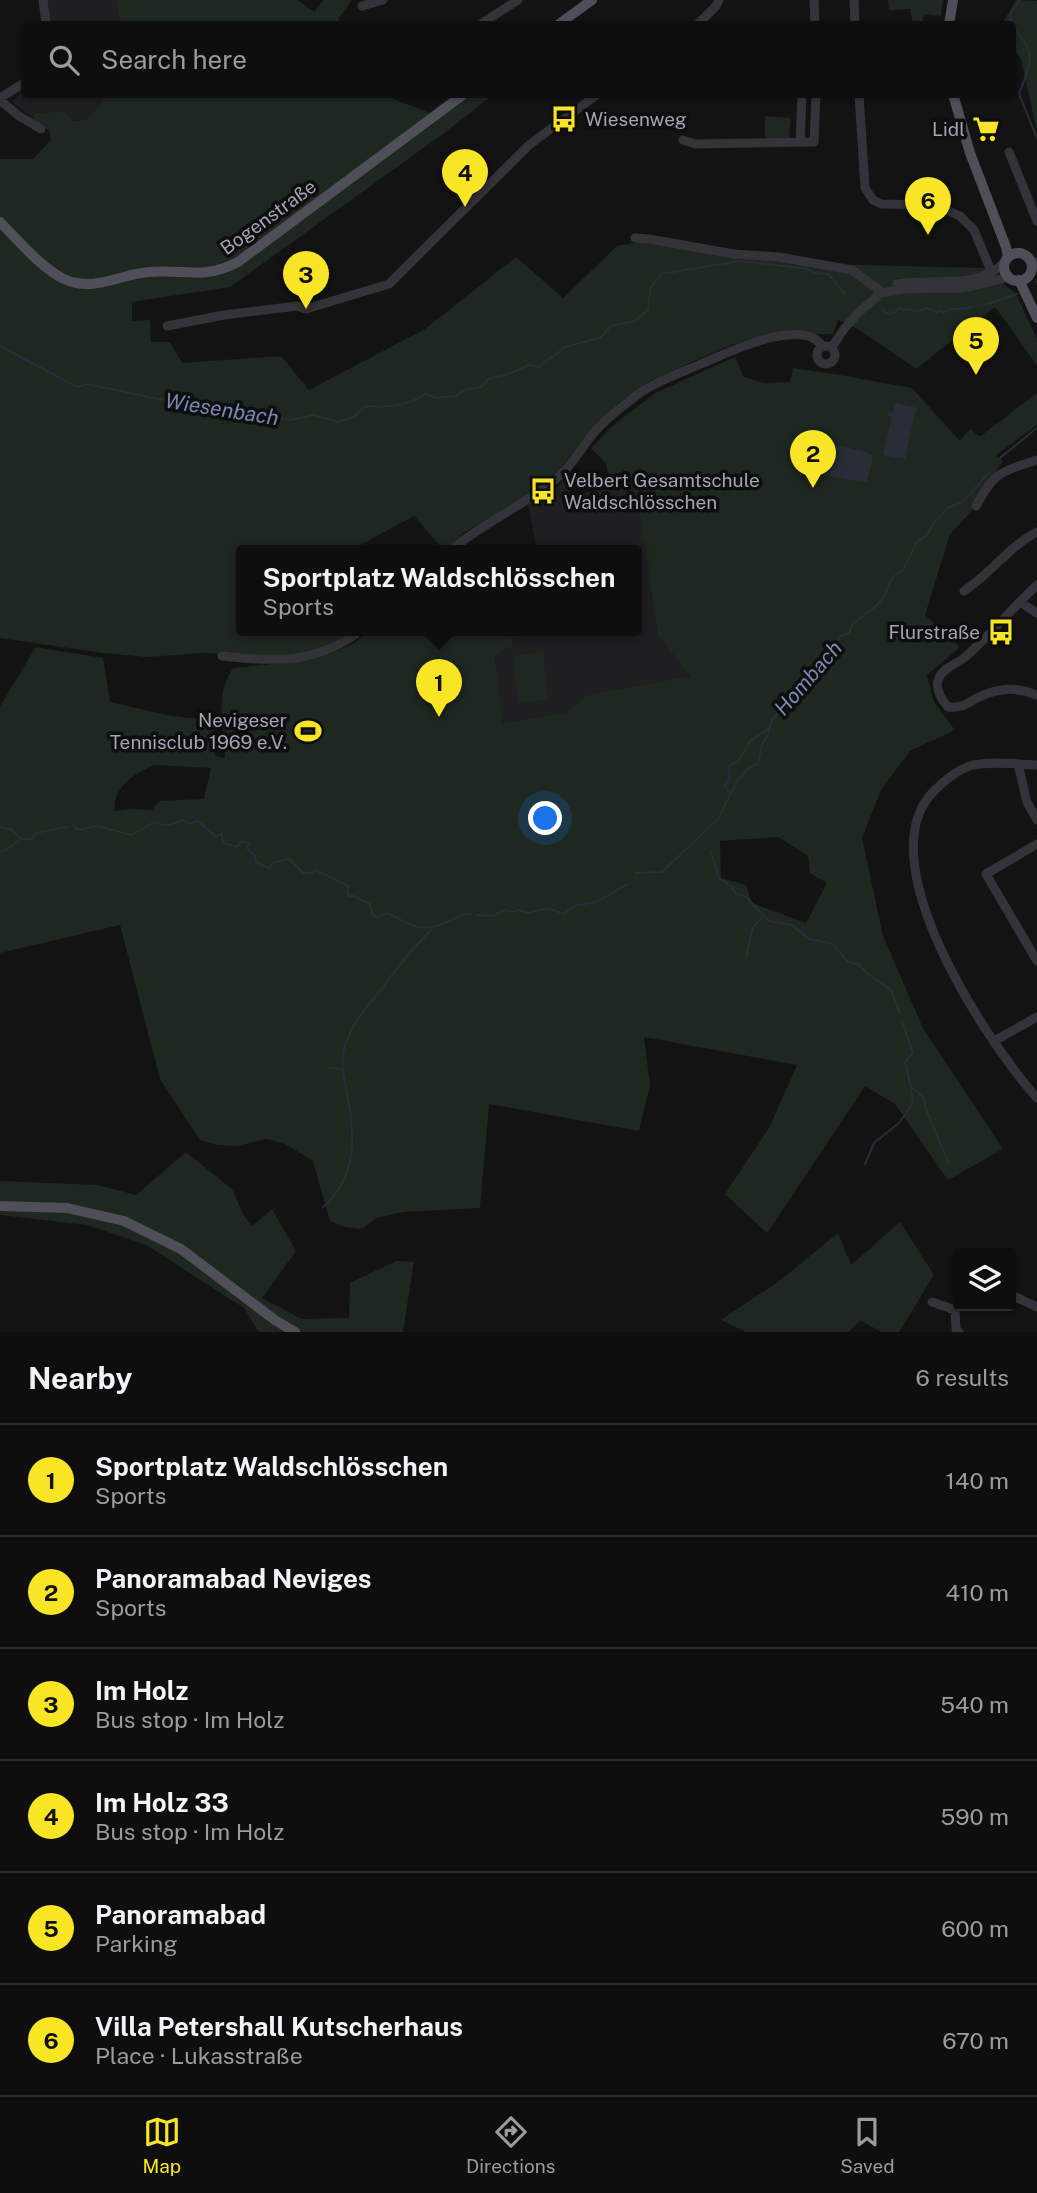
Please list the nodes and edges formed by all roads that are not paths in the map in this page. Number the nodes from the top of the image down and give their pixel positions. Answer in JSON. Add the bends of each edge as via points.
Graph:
{"nodes":[{"id":1,"x":43,"y":0,"type":"edge"},
{"id":2,"x":383,"y":0,"type":"edge"},
{"id":3,"x":518,"y":0,"type":"edge"},
{"id":4,"x":592,"y":0,"type":"edge"},
{"id":5,"x":719,"y":0,"type":"edge"},
{"id":6,"x":814,"y":0,"type":"edge"},
{"id":7,"x":854,"y":0,"type":"edge"},
{"id":8,"x":953,"y":0,"type":"edge"},
{"id":9,"x":362,"y":6,"type":"dead end"},
{"id":10,"x":46,"y":21,"type":"edge"},
{"id":11,"x":486,"y":21,"type":"edge"},
{"id":12,"x":563,"y":21,"type":"edge"},
{"id":13,"x":701,"y":21,"type":"edge"},
{"id":14,"x":815,"y":21,"type":"edge"},
{"id":15,"x":855,"y":21,"type":"edge"},
{"id":16,"x":950,"y":21,"type":"edge"},
{"id":17,"x":21,"y":85,"type":"edge"},
{"id":18,"x":459,"y":98,"type":"edge"},
{"id":19,"x":593,"y":98,"type":"edge"},
{"id":20,"x":802,"y":98,"type":"edge"},
{"id":21,"x":816,"y":98,"type":"edge"},
{"id":22,"x":859,"y":98,"type":"edge"},
{"id":23,"x":954,"y":98,"type":"edge"},
{"id":24,"x":0,"y":99,"type":"edge"},
{"id":25,"x":41,"y":128,"type":"dead end"},
{"id":26,"x":683,"y":140,"type":"dead end"},
{"id":27,"x":800,"y":142,"type":"junction"},
{"id":28,"x":1009,"y":152,"type":"dead end"},
{"id":29,"x":1037,"y":221,"type":"edge"},
{"id":30,"x":0,"y":222,"type":"edge"},
{"id":31,"x":635,"y":238,"type":"dead end"},
{"id":32,"x":1010,"y":257,"type":"junction"},
{"id":33,"x":1028,"y":269,"type":"edge"},
{"id":34,"x":991,"y":271,"type":"junction"},
{"id":35,"x":880,"y":291,"type":"junction"},
{"id":36,"x":1037,"y":302,"type":"edge"},
{"id":37,"x":1037,"y":318,"type":"edge"},
{"id":38,"x":167,"y":326,"type":"dead end"},
{"id":39,"x":1037,"y":460,"type":"edge"},
{"id":40,"x":976,"y":506,"type":"dead end"},
{"id":41,"x":1037,"y":532,"type":"edge"},
{"id":42,"x":457,"y":545,"type":"edge"},
{"id":43,"x":1037,"y":585,"type":"edge"},
{"id":44,"x":964,"y":591,"type":"dead end"},
{"id":45,"x":1020,"y":601,"type":"junction"},
{"id":46,"x":1037,"y":613,"type":"edge"},
{"id":47,"x":354,"y":636,"type":"edge"},
{"id":48,"x":222,"y":656,"type":"dead end"},
{"id":49,"x":1037,"y":695,"type":"edge"},
{"id":50,"x":1018,"y":764,"type":"junction"},
{"id":51,"x":1037,"y":765,"type":"edge"},
{"id":52,"x":1037,"y":820,"type":"edge"},
{"id":53,"x":1037,"y":844,"type":"edge"},
{"id":54,"x":1037,"y":961,"type":"edge"},
{"id":55,"x":1037,"y":1017,"type":"edge"},
{"id":56,"x":994,"y":1041,"type":"junction"},
{"id":57,"x":1037,"y":1098,"type":"edge"},
{"id":58,"x":0,"y":1206,"type":"edge"},
{"id":59,"x":1016,"y":1297,"type":"edge"},
{"id":60,"x":932,"y":1302,"type":"dead end"},
{"id":61,"x":953,"y":1305,"type":"edge"},
{"id":62,"x":1037,"y":1307,"type":"edge"},
{"id":63,"x":957,"y":1311,"type":"edge"},
{"id":64,"x":295,"y":1332,"type":"edge"},
{"id":65,"x":958,"y":1332,"type":"edge"}],
"edges":[{"from":1,"to":10,"type":"street"},
{"from":2,"to":9,"type":"street"},
{"from":3,"to":11,"type":"street"},
{"from":4,"to":12,"type":"main road"},
{"from":5,"to":13,"type":"street"},
{"from":6,"to":14,"type":"street"},
{"from":7,"to":15,"type":"street"},
{"from":8,"to":16,"type":"main road"},
{"from":17,"to":24,"type":"street"},
{"from":18,"to":30,"type":"main road","name":"Bogenstraße","via":[[224,269],[199,274],[148,272],[76,284],[52,272]]},
{"from":19,"to":38,"type":"street","via":[[529,145],[388,284],[306,309],[297,306]]},
{"from":20,"to":27,"type":"street"},
{"from":21,"to":27,"type":"street","via":[[814,142]]},
{"from":22,"to":34,"type":"street","via":[[864,188],[873,200],[935,205],[960,215],[974,230]]},
{"from":23,"to":32,"type":"main road"},
{"from":24,"to":25,"type":"street"},
{"from":26,"to":27,"type":"street","via":[[695,144]]},
{"from":28,"to":29,"type":"street"},
{"from":31,"to":35,"type":"street","via":[[852,270]]},
{"from":32,"to":33,"type":"main road","via":[[1023,253]]},
{"from":32,"to":33,"type":"main road","via":[[1006,272]]},
{"from":32,"to":34,"type":"street"},
{"from":33,"to":35,"type":"street","via":[[963,288]]},
{"from":33,"to":36,"type":"main road"},
{"from":33,"to":37,"type":"main road"},
{"from":34,"to":35,"type":"street","via":[[961,282],[904,283]]},
{"from":35,"to":42,"type":"street","via":[[855,308],[827,347],[811,337],[770,338],[652,385],[594,433],[557,479]]},
{"from":39,"to":40,"type":"street","via":[[1003,471],[986,487]]},
{"from":41,"to":44,"type":"street"},
{"from":43,"to":45,"type":"street"},
{"from":45,"to":46,"type":"street"},
{"from":45,"to":49,"type":"street","via":[[963,659],[947,668],[937,687],[943,702],[956,708],[1005,689]]},
{"from":47,"to":48,"type":"street","via":[[295,660]]},
{"from":50,"to":51,"type":"street"},
{"from":50,"to":52,"type":"street","via":[[1027,802]]},
{"from":50,"to":56,"type":"street","via":[[972,765],[944,780],[919,812],[913,840],[914,869],[929,922],[949,968]]},
{"from":53,"to":54,"type":"street","via":[[986,874]]},
{"from":55,"to":56,"type":"street"},
{"from":56,"to":57,"type":"street"},
{"from":58,"to":64,"type":"main road","via":[[67,1208],[124,1221],[181,1249]]},
{"from":59,"to":62,"type":"street"},
{"from":60,"to":61,"type":"street"},
{"from":63,"to":65,"type":"street"}]}
